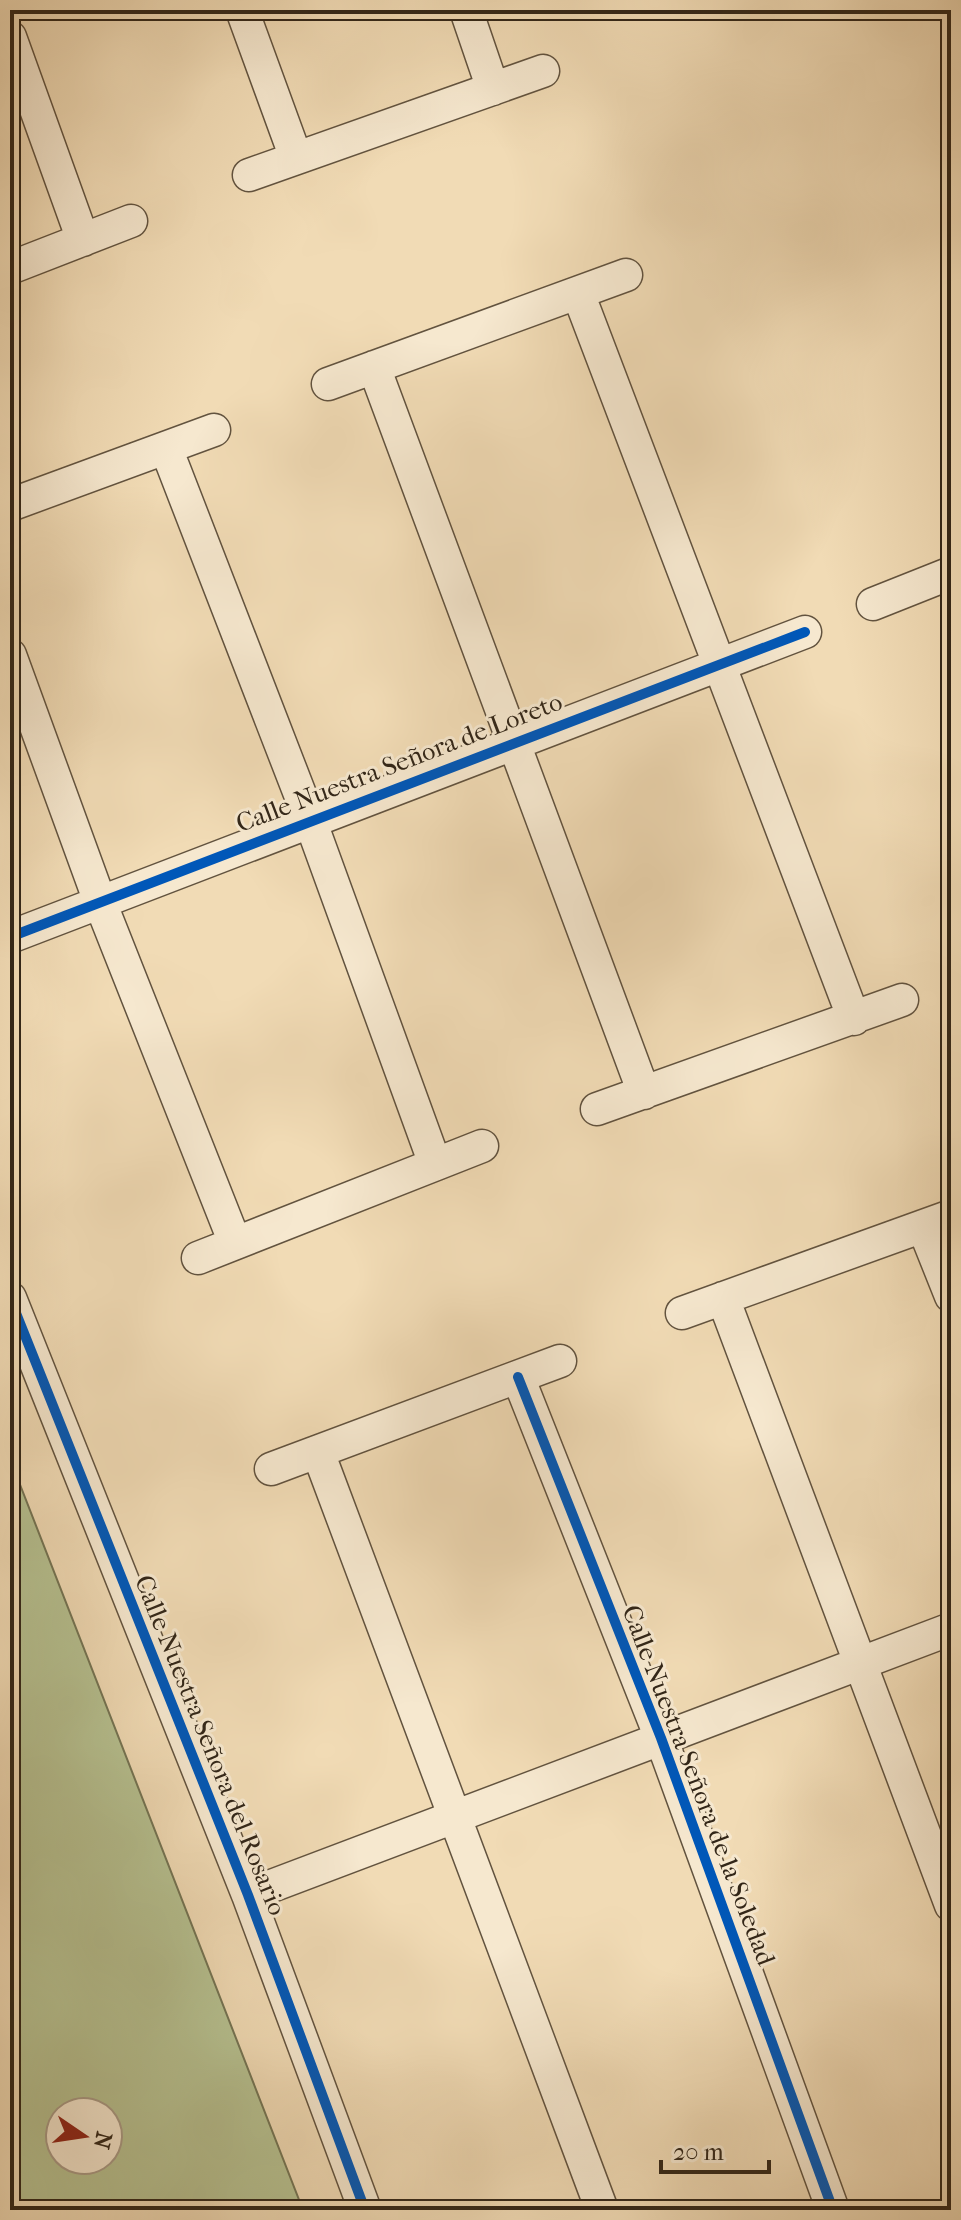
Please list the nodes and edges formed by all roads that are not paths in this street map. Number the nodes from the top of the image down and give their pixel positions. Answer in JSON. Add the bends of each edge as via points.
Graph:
{"nodes":[{"id":1,"x":242,"y":10,"type":"edge"},
{"id":2,"x":466,"y":10,"type":"edge"},
{"id":3,"x":10,"y":37,"type":"edge"},
{"id":4,"x":543,"y":71,"type":"dead end"},
{"id":5,"x":493,"y":89,"type":"junction"},
{"id":6,"x":296,"y":158,"type":"junction"},
{"id":7,"x":249,"y":175,"type":"dead end"},
{"id":8,"x":131,"y":221,"type":"dead end"},
{"id":9,"x":83,"y":240,"type":"junction"},
{"id":10,"x":10,"y":268,"type":"edge"},
{"id":11,"x":626,"y":275,"type":"dead end"},
{"id":12,"x":578,"y":293,"type":"junction"},
{"id":13,"x":374,"y":367,"type":"junction"},
{"id":14,"x":328,"y":384,"type":"dead end"},
{"id":15,"x":214,"y":430,"type":"dead end"},
{"id":16,"x":166,"y":448,"type":"junction"},
{"id":17,"x":10,"y":505,"type":"edge"},
{"id":18,"x":951,"y":573,"type":"edge"},
{"id":19,"x":873,"y":604,"type":"dead end"},
{"id":20,"x":805,"y":632,"type":"dead end"},
{"id":21,"x":10,"y":655,"type":"edge"},
{"id":22,"x":718,"y":663,"type":"junction"},
{"id":23,"x":516,"y":741,"type":"junction"},
{"id":24,"x":310,"y":820,"type":"junction"},
{"id":25,"x":100,"y":902,"type":"junction"},
{"id":26,"x":10,"y":937,"type":"edge"},
{"id":27,"x":902,"y":1000,"type":"dead end"},
{"id":28,"x":854,"y":1019,"type":"junction"},
{"id":29,"x":644,"y":1093,"type":"junction"},
{"id":30,"x":597,"y":1109,"type":"dead end"},
{"id":31,"x":482,"y":1146,"type":"dead end"},
{"id":32,"x":435,"y":1164,"type":"junction"},
{"id":33,"x":937,"y":1221,"type":"edge"},
{"id":34,"x":235,"y":1243,"type":"junction"},
{"id":35,"x":198,"y":1258,"type":"dead end"},
{"id":36,"x":951,"y":1296,"type":"edge"},
{"id":37,"x":10,"y":1298,"type":"edge"},
{"id":38,"x":723,"y":1298,"type":"junction"},
{"id":39,"x":682,"y":1313,"type":"dead end"},
{"id":40,"x":560,"y":1361,"type":"dead end"},
{"id":41,"x":518,"y":1377,"type":"junction"},
{"id":42,"x":318,"y":1452,"type":"junction"},
{"id":43,"x":271,"y":1469,"type":"dead end"},
{"id":44,"x":951,"y":1629,"type":"edge"},
{"id":45,"x":862,"y":1662,"type":"junction"},
{"id":46,"x":661,"y":1738,"type":"junction"},
{"id":47,"x":455,"y":1817,"type":"junction"},
{"id":48,"x":248,"y":1895,"type":"junction"},
{"id":49,"x":951,"y":1905,"type":"edge"},
{"id":50,"x":365,"y":2210,"type":"edge"},
{"id":51,"x":602,"y":2210,"type":"edge"},
{"id":52,"x":833,"y":2210,"type":"edge"}],
"edges":[{"from":1,"to":6,"type":"street"},
{"from":2,"to":5,"type":"street"},
{"from":3,"to":9,"type":"street"},
{"from":4,"to":5,"type":"street"},
{"from":5,"to":6,"type":"street"},
{"from":6,"to":7,"type":"street"},
{"from":8,"to":9,"type":"street"},
{"from":9,"to":10,"type":"street"},
{"from":11,"to":12,"type":"street"},
{"from":12,"to":13,"type":"street"},
{"from":12,"to":22,"type":"street"},
{"from":13,"to":14,"type":"street"},
{"from":13,"to":23,"type":"street","name":"Calle Nuestra Señora de Loreto"},
{"from":15,"to":16,"type":"street"},
{"from":16,"to":17,"type":"street"},
{"from":16,"to":24,"type":"street","name":"Calle Nuestra Señora de Loreto"},
{"from":18,"to":19,"type":"street"},
{"from":20,"to":22,"type":"street","name":"Calle Nuestra Señora de Loreto"},
{"from":21,"to":25,"type":"street"},
{"from":22,"to":23,"type":"street","name":"Calle Nuestra Señora de Loreto"},
{"from":22,"to":28,"type":"street"},
{"from":23,"to":24,"type":"street","name":"Calle Nuestra Señora de Loreto"},
{"from":23,"to":29,"type":"street","name":"Calle Nuestra Señora de Loreto"},
{"from":24,"to":25,"type":"street","name":"Calle Nuestra Señora de Loreto"},
{"from":24,"to":32,"type":"street","name":"Calle Nuestra Señora de Loreto"},
{"from":25,"to":26,"type":"street","name":"Calle Nuestra Señora de Loreto"},
{"from":25,"to":34,"type":"street"},
{"from":27,"to":28,"type":"street"},
{"from":28,"to":29,"type":"street"},
{"from":29,"to":30,"type":"street"},
{"from":31,"to":32,"type":"street"},
{"from":32,"to":34,"type":"street"},
{"from":33,"to":36,"type":"street"},
{"from":33,"to":38,"type":"street"},
{"from":34,"to":35,"type":"street"},
{"from":37,"to":48,"type":"street","name":"Calle Nuestra Señora del Rosario"},
{"from":38,"to":39,"type":"street"},
{"from":38,"to":45,"type":"street"},
{"from":40,"to":41,"type":"street"},
{"from":41,"to":42,"type":"street"},
{"from":41,"to":46,"type":"street","name":"Calle Nuestra Señora de la Soledad"},
{"from":42,"to":43,"type":"street"},
{"from":42,"to":47,"type":"street"},
{"from":44,"to":45,"type":"street","name":"Calle Nuestra Señora de la Soledad"},
{"from":45,"to":46,"type":"street","name":"Calle Nuestra Señora de la Soledad"},
{"from":45,"to":49,"type":"street"},
{"from":46,"to":47,"type":"street","name":"Calle Nuestra Señora de la Soledad"},
{"from":46,"to":52,"type":"street","name":"Calle Nuestra Señora de la Soledad"},
{"from":47,"to":48,"type":"street","name":"Calle Nuestra Señora de la Soledad"},
{"from":47,"to":51,"type":"street"},
{"from":48,"to":50,"type":"street","name":"Calle Nuestra Señora del Rosario"}]}
